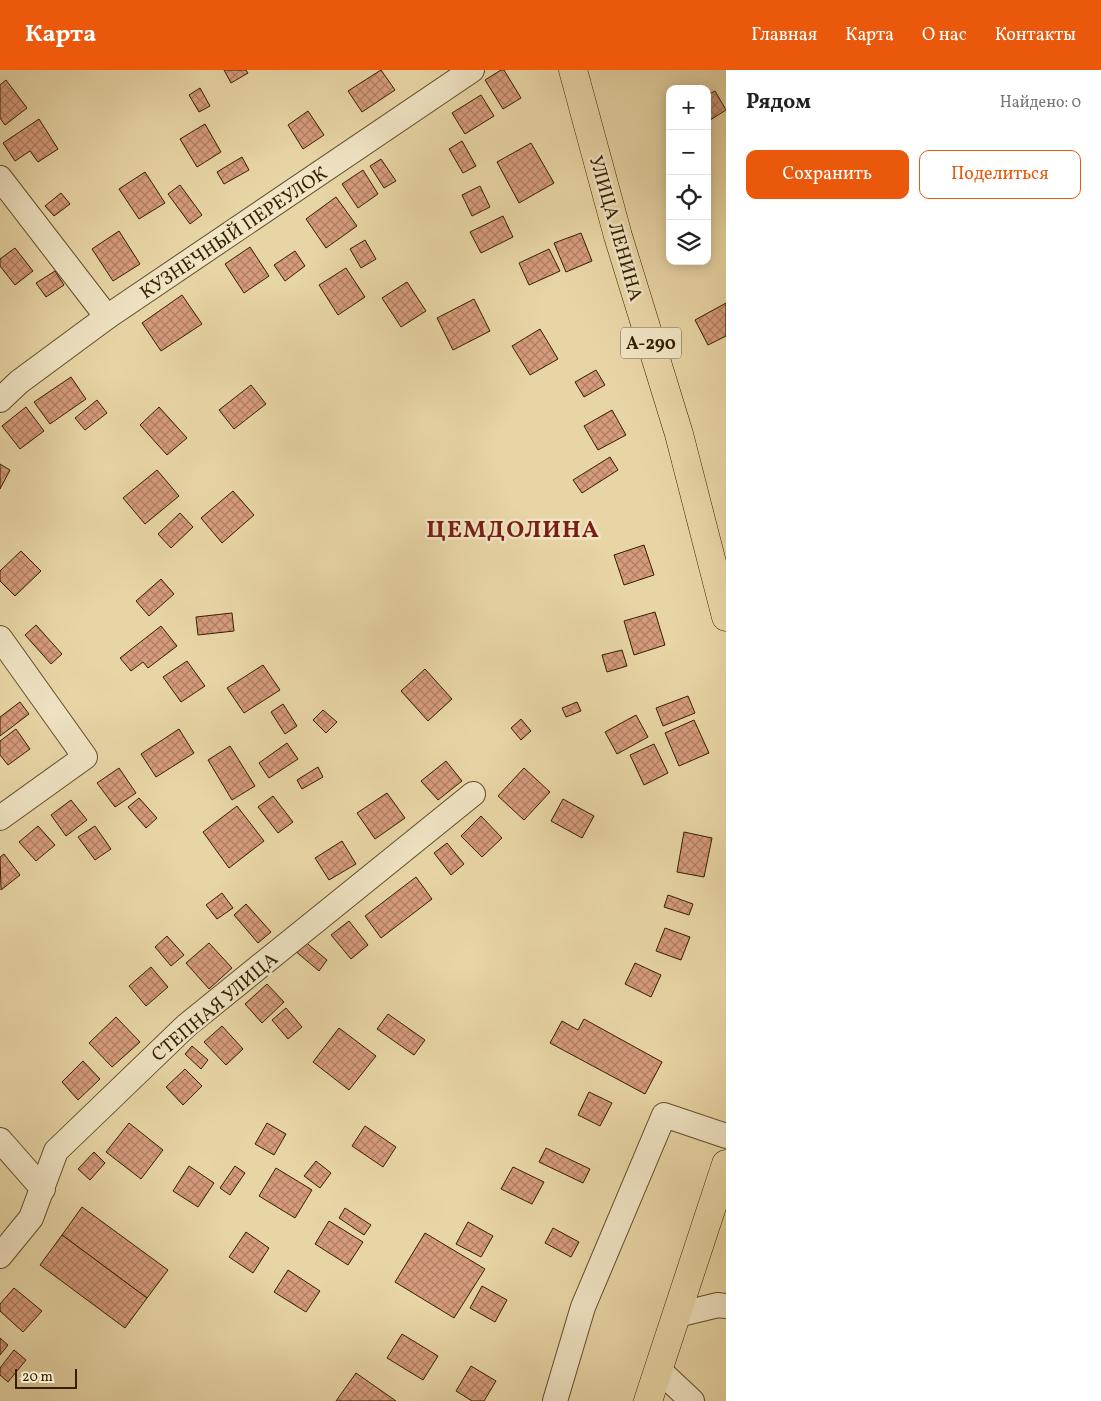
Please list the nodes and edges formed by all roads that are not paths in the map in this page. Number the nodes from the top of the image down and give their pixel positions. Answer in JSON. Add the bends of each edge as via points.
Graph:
{"nodes":[{"id":1,"x":472,"y":70,"type":"edge"},
{"id":2,"x":573,"y":70,"type":"edge"},
{"id":3,"x":0,"y":178,"type":"edge"},
{"id":4,"x":108,"y":317,"type":"junction"},
{"id":5,"x":0,"y":400,"type":"edge"},
{"id":6,"x":726,"y":617,"type":"edge"},
{"id":7,"x":0,"y":638,"type":"edge"},
{"id":8,"x":473,"y":794,"type":"dead end"},
{"id":9,"x":0,"y":818,"type":"edge"},
{"id":10,"x":726,"y":1136,"type":"edge"},
{"id":11,"x":0,"y":1140,"type":"edge"},
{"id":12,"x":725,"y":1174,"type":"edge"},
{"id":13,"x":43,"y":1189,"type":"junction"},
{"id":14,"x":0,"y":1256,"type":"edge"},
{"id":15,"x":726,"y":1306,"type":"edge"},
{"id":16,"x":677,"y":1315,"type":"junction"},
{"id":17,"x":659,"y":1370,"type":"junction"},
{"id":18,"x":556,"y":1401,"type":"edge"},
{"id":19,"x":648,"y":1401,"type":"edge"},
{"id":20,"x":692,"y":1401,"type":"edge"}],
"edges":[{"from":1,"to":4,"type":"street","name":"КУЗНЕЧНЫЙ ПЕРЕУЛОК"},
{"from":2,"to":6,"type":"highway","name":"УЛИЦА ЛЕНИНА","number":"А-290","via":[[618,236],[679,434]]},
{"from":3,"to":4,"type":"street"},
{"from":4,"to":5,"type":"street","name":"КУЗНЕЧНЫЙ ПЕРЕУЛОК","via":[[18,382]]},
{"from":7,"to":9,"type":"street","via":[[85,757]]},
{"from":8,"to":13,"type":"street","name":"СТЕПНАЯ УЛИЦА","via":[[187,1025],[56,1151]]},
{"from":10,"to":18,"type":"street","via":[[664,1115],[583,1307]]},
{"from":11,"to":13,"type":"street"},
{"from":12,"to":16,"type":"highway"},
{"from":13,"to":14,"type":"street","name":"СТЕПНАЯ УЛИЦА","via":[[31,1218]]},
{"from":15,"to":16,"type":"street"},
{"from":16,"to":17,"type":"highway"},
{"from":17,"to":19,"type":"highway"},
{"from":17,"to":20,"type":"street"}]}
